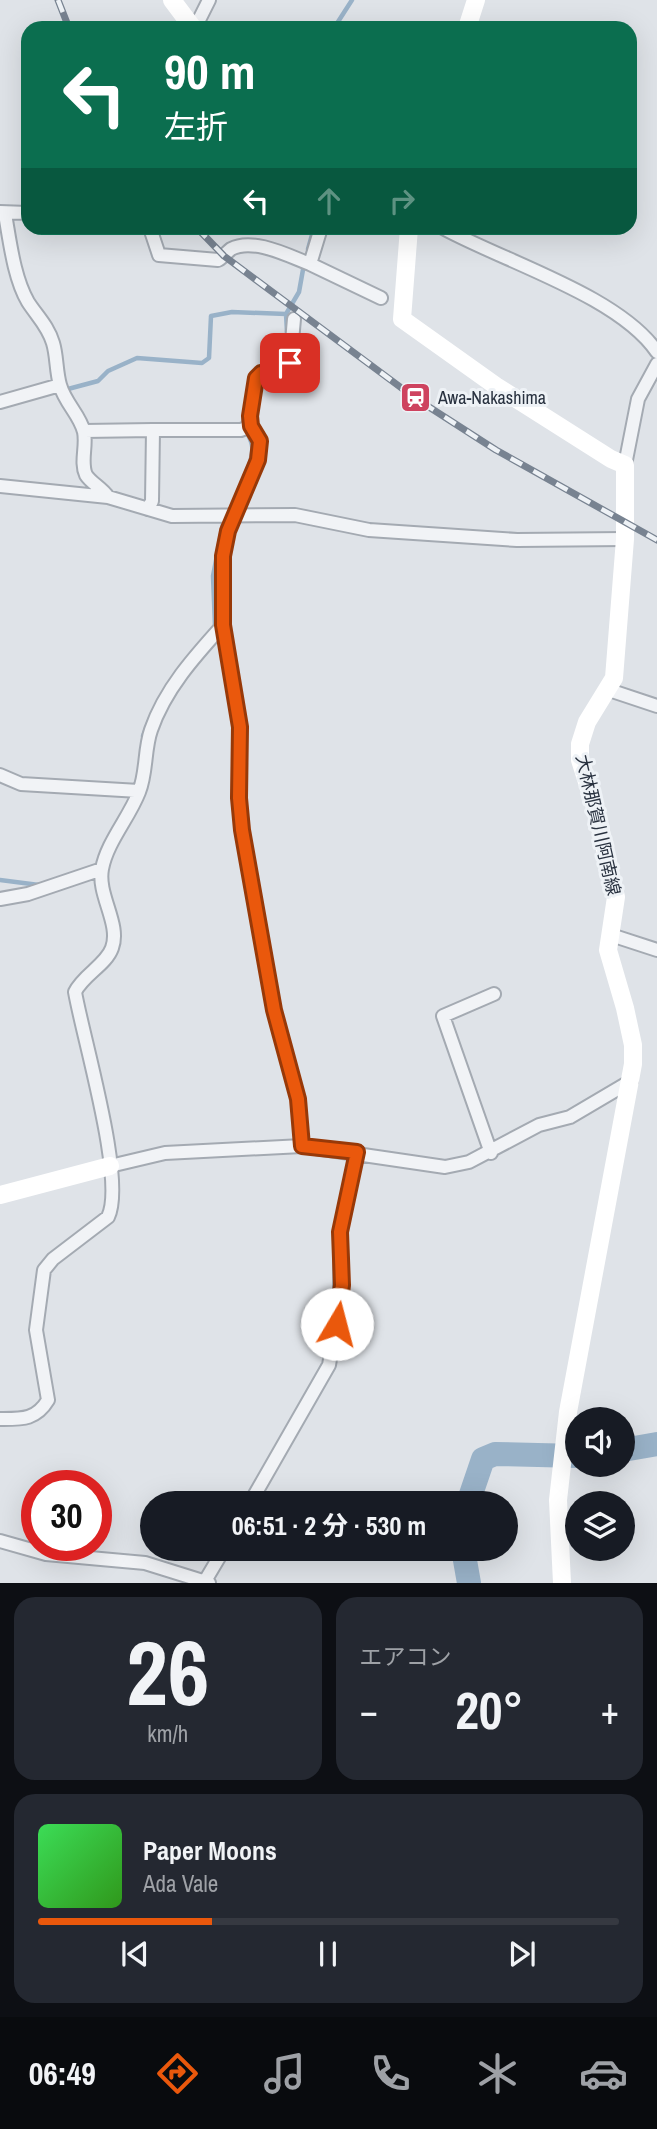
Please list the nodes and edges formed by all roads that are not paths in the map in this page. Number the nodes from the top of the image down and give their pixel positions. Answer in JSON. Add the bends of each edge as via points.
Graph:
{"nodes":[{"id":1,"x":172,"y":0,"type":"edge"},
{"id":2,"x":209,"y":0,"type":"edge"},
{"id":3,"x":476,"y":0,"type":"edge"},
{"id":4,"x":188,"y":21,"type":"edge"},
{"id":5,"x":198,"y":21,"type":"edge"},
{"id":6,"x":469,"y":21,"type":"edge"},
{"id":7,"x":2,"y":213,"type":"edge"},
{"id":8,"x":21,"y":213,"type":"edge"},
{"id":9,"x":152,"y":235,"type":"edge"},
{"id":10,"x":318,"y":235,"type":"edge"},
{"id":11,"x":408,"y":235,"type":"edge"},
{"id":12,"x":458,"y":235,"type":"edge"},
{"id":13,"x":306,"y":263,"type":"junction"},
{"id":14,"x":381,"y":298,"type":"dead end"},
{"id":15,"x":293,"y":319,"type":"dead end"},
{"id":16,"x":657,"y":352,"type":"edge"},
{"id":17,"x":657,"y":364,"type":"edge"},
{"id":18,"x":60,"y":385,"type":"junction"},
{"id":19,"x":0,"y":402,"type":"edge"},
{"id":20,"x":247,"y":428,"type":"junction"},
{"id":21,"x":153,"y":430,"type":"junction"},
{"id":22,"x":84,"y":432,"type":"junction"},
{"id":23,"x":625,"y":464,"type":"junction"},
{"id":24,"x":0,"y":486,"type":"edge"},
{"id":25,"x":108,"y":497,"type":"junction"},
{"id":26,"x":148,"y":509,"type":"junction"},
{"id":27,"x":234,"y":516,"type":"junction"},
{"id":28,"x":625,"y":539,"type":"junction"},
{"id":29,"x":223,"y":625,"type":"junction"},
{"id":30,"x":609,"y":690,"type":"junction"},
{"id":31,"x":657,"y":706,"type":"edge"},
{"id":32,"x":0,"y":775,"type":"edge"},
{"id":33,"x":136,"y":791,"type":"junction"},
{"id":34,"x":102,"y":869,"type":"junction"},
{"id":35,"x":0,"y":899,"type":"edge"},
{"id":36,"x":611,"y":934,"type":"junction"},
{"id":37,"x":657,"y":950,"type":"edge"},
{"id":38,"x":494,"y":994,"type":"dead end"},
{"id":39,"x":631,"y":1081,"type":"junction"},
{"id":40,"x":302,"y":1146,"type":"junction"},
{"id":41,"x":357,"y":1152,"type":"junction"},
{"id":42,"x":491,"y":1153,"type":"junction"},
{"id":43,"x":110,"y":1166,"type":"junction"},
{"id":44,"x":0,"y":1195,"type":"edge"},
{"id":45,"x":0,"y":1419,"type":"edge"},
{"id":46,"x":257,"y":1491,"type":"edge"},
{"id":47,"x":0,"y":1541,"type":"edge"},
{"id":48,"x":218,"y":1561,"type":"edge"},
{"id":49,"x":207,"y":1582,"type":"edge"},
{"id":50,"x":562,"y":1583,"type":"edge"}],
"edges":[{"from":1,"to":4,"type":"main road"},
{"from":2,"to":5,"type":"street"},
{"from":3,"to":6,"type":"main road"},
{"from":7,"to":8,"type":"street"},
{"from":7,"to":18,"type":"street","via":[[28,302],[53,342]]},
{"from":9,"to":13,"type":"street","via":[[159,255],[218,260],[243,245]]},
{"from":10,"to":13,"type":"street"},
{"from":11,"to":23,"type":"main road","via":[[402,319],[496,386]]},
{"from":12,"to":16,"type":"street","via":[[614,310]]},
{"from":13,"to":14,"type":"street"},
{"from":15,"to":20,"type":"street","via":[[290,363],[287,370],[261,373],[256,378]]},
{"from":17,"to":23,"type":"street","via":[[638,399]]},
{"from":18,"to":19,"type":"street"},
{"from":18,"to":22,"type":"street"},
{"from":20,"to":21,"type":"street"},
{"from":20,"to":27,"type":"street","via":[[260,441],[258,460]]},
{"from":21,"to":22,"type":"street"},
{"from":21,"to":26,"type":"street"},
{"from":22,"to":25,"type":"street","via":[[84,469]]},
{"from":23,"to":28,"type":"main road","name":"大林那賀川阿南線"},
{"from":24,"to":25,"type":"street"},
{"from":25,"to":26,"type":"street"},
{"from":26,"to":27,"type":"street","via":[[172,516]]},
{"from":27,"to":28,"type":"street","via":[[295,515],[369,530],[517,540]]},
{"from":27,"to":29,"type":"street","via":[[223,556]]},
{"from":28,"to":30,"type":"main road","name":"大林那賀川阿南線","via":[[614,678]]},
{"from":29,"to":33,"type":"street","via":[[191,660],[159,709]]},
{"from":29,"to":40,"type":"street","via":[[240,727],[242,830],[274,1010],[298,1099]]},
{"from":30,"to":31,"type":"street"},
{"from":30,"to":36,"type":"main road","name":"大林那賀川阿南線","via":[[587,722],[580,752],[616,897]]},
{"from":32,"to":33,"type":"street","via":[[21,784]]},
{"from":33,"to":34,"type":"street"},
{"from":34,"to":35,"type":"street"},
{"from":34,"to":43,"type":"street","via":[[114,936],[112,949],[75,992]]},
{"from":36,"to":37,"type":"street"},
{"from":36,"to":39,"type":"main road","name":"大林那賀川阿南線","via":[[611,967],[633,1045]]},
{"from":38,"to":42,"type":"street","via":[[443,1016]]},
{"from":39,"to":42,"type":"street","via":[[570,1117],[514,1137]]},
{"from":39,"to":50,"type":"main road","name":"大林那賀川阿南線","via":[[568,1412],[558,1500]]},
{"from":40,"to":41,"type":"street"},
{"from":40,"to":43,"type":"street","via":[[165,1153]]},
{"from":41,"to":42,"type":"street","via":[[445,1167]]},
{"from":41,"to":46,"type":"street","via":[[340,1232],[341,1301],[329,1365]]},
{"from":43,"to":44,"type":"main road"},
{"from":43,"to":45,"type":"street","via":[[113,1208],[108,1217],[44,1270],[36,1330],[48,1400],[41,1412],[27,1419]]},
{"from":47,"to":49,"type":"street","via":[[46,1554],[145,1563]]},
{"from":48,"to":49,"type":"street"}]}
